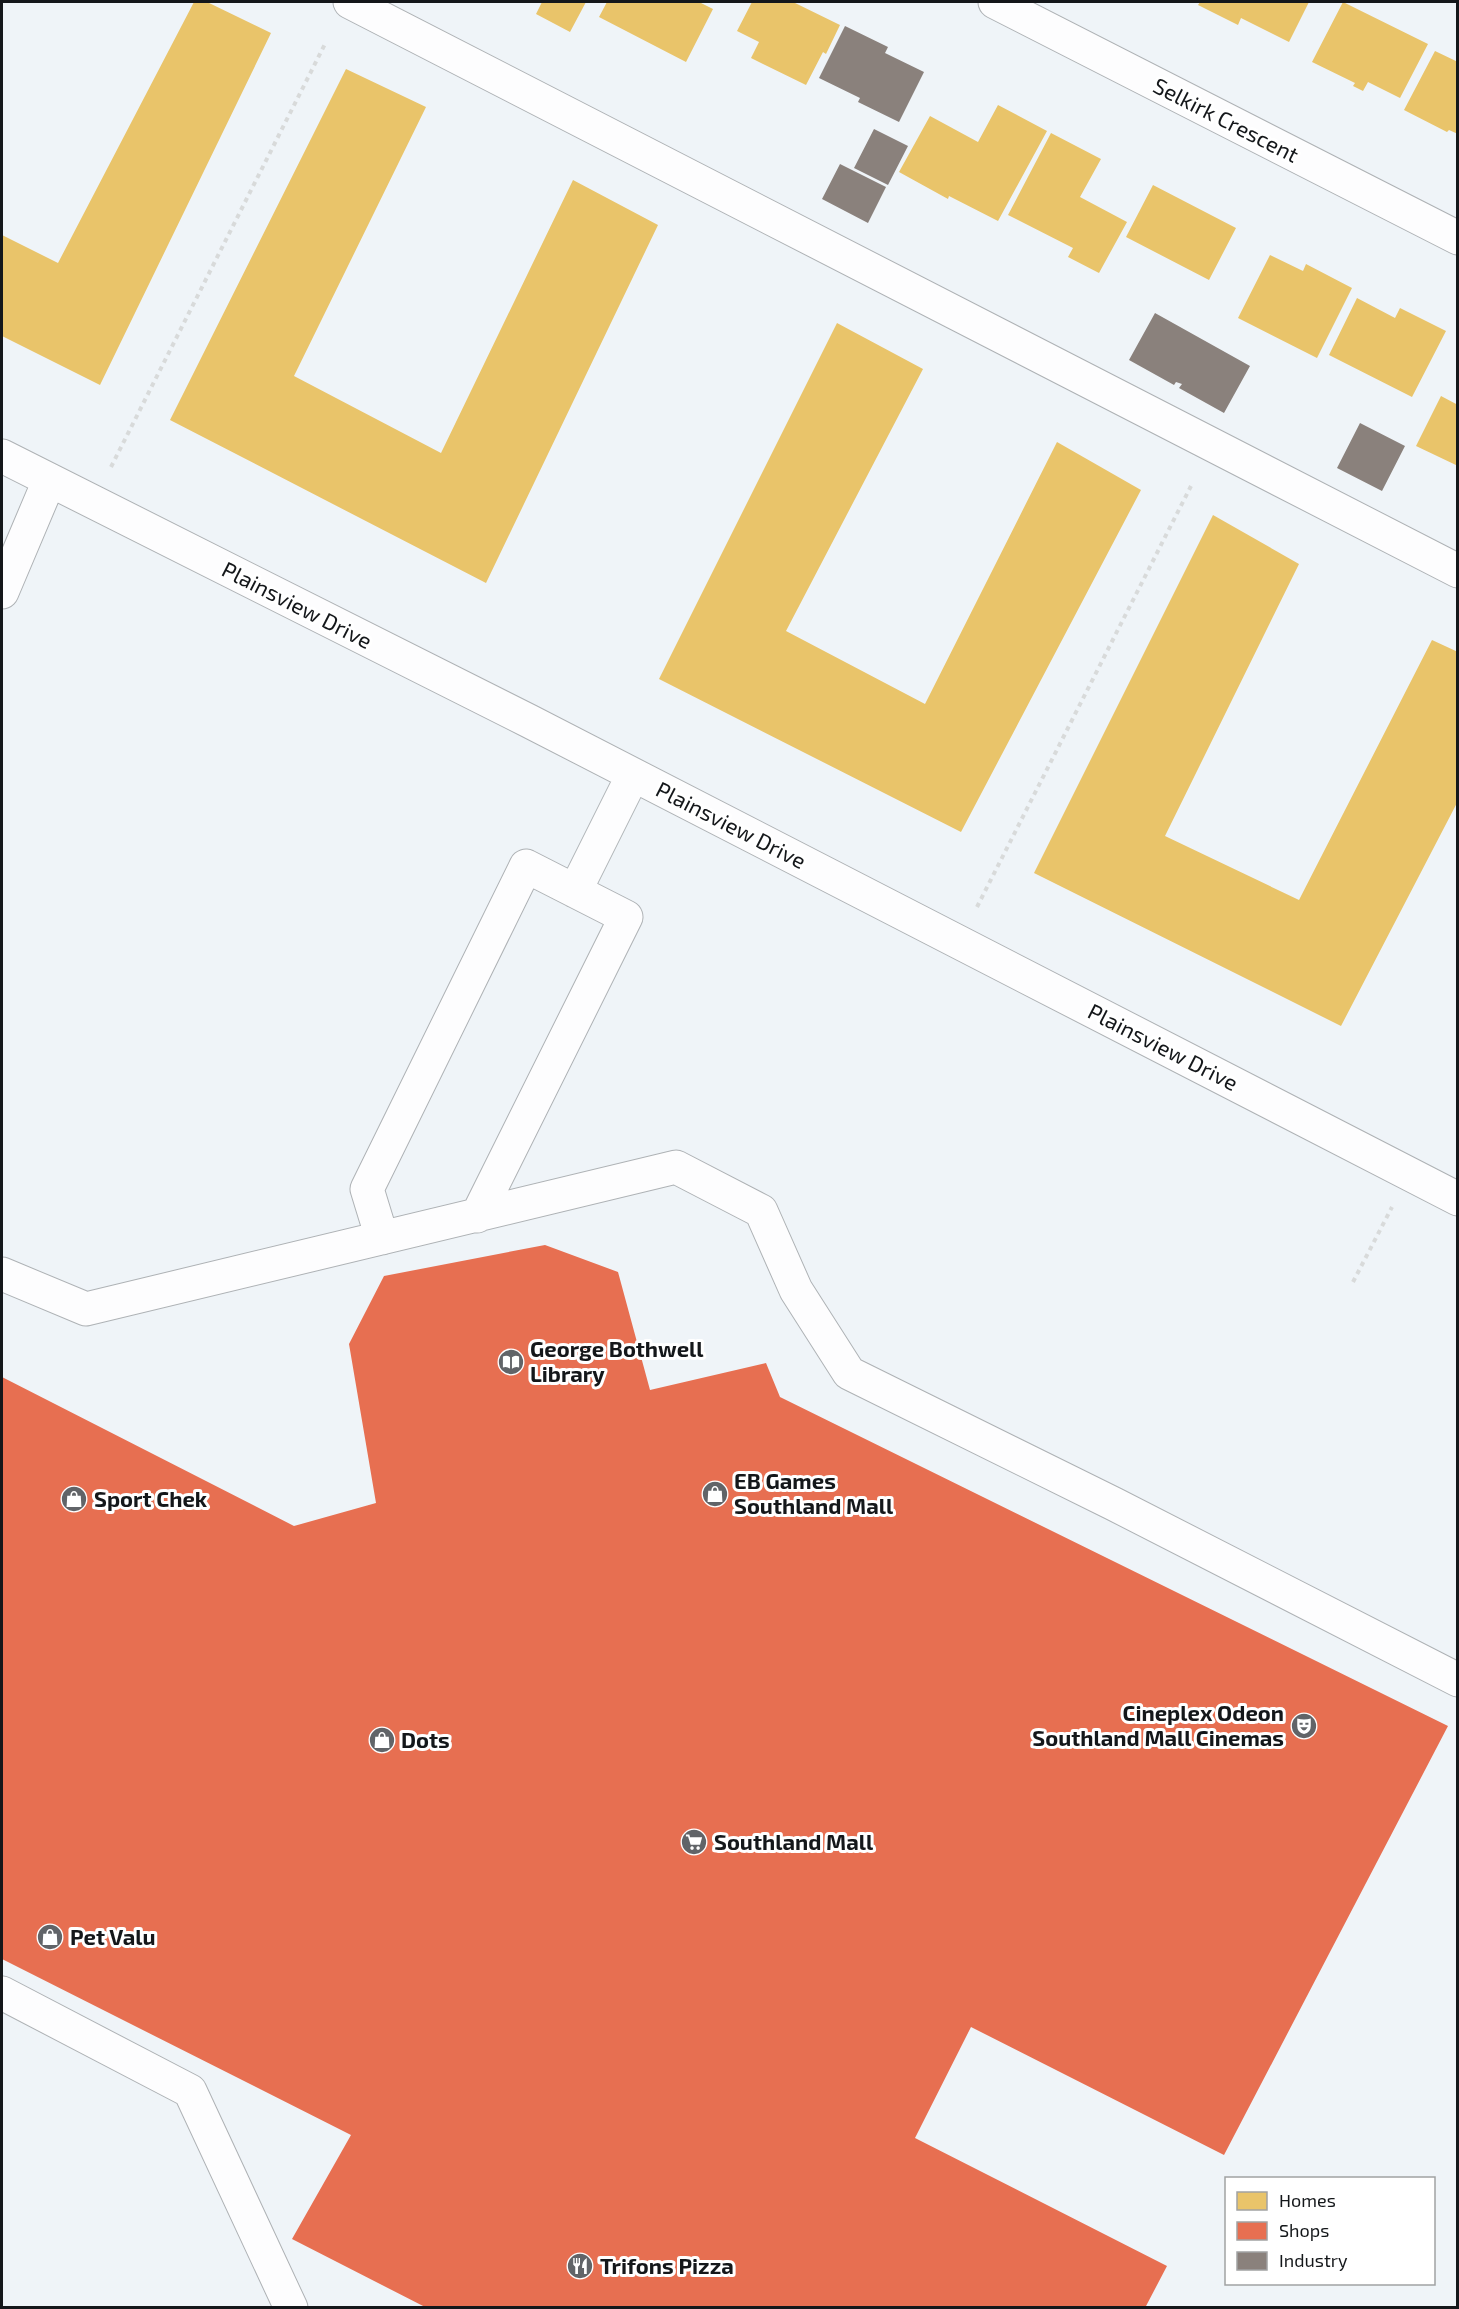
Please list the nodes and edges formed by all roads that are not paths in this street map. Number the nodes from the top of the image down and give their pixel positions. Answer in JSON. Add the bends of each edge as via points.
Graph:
{"nodes":[{"id":1,"x":350,"y":2,"type":"edge"},
{"id":2,"x":995,"y":2,"type":"edge"},
{"id":3,"x":1458,"y":238,"type":"edge"},
{"id":4,"x":2,"y":456,"type":"edge"},
{"id":5,"x":49,"y":481,"type":"junction"},
{"id":6,"x":1458,"y":571,"type":"edge"},
{"id":7,"x":2,"y":592,"type":"edge"},
{"id":8,"x":633,"y":775,"type":"junction"},
{"id":9,"x":575,"y":891,"type":"junction"},
{"id":10,"x":1458,"y":1199,"type":"edge"},
{"id":11,"x":477,"y":1216,"type":"junction"},
{"id":12,"x":382,"y":1238,"type":"junction"},
{"id":13,"x":2,"y":1274,"type":"edge"},
{"id":14,"x":1458,"y":1680,"type":"edge"},
{"id":15,"x":2,"y":1993,"type":"edge"},
{"id":16,"x":291,"y":2307,"type":"edge"}],
"edges":[{"from":1,"to":6,"type":"street"},
{"from":2,"to":3,"type":"street","name":"Selkirk Crescent"},
{"from":4,"to":5,"type":"street","name":"Plainsview Drive"},
{"from":5,"to":7,"type":"street"},
{"from":5,"to":8,"type":"street","name":"Plainsview Drive"},
{"from":8,"to":9,"type":"street"},
{"from":8,"to":10,"type":"street","name":"Plainsview Drive"},
{"from":9,"to":11,"type":"street","via":[[626,916]]},
{"from":9,"to":12,"type":"street","via":[[526,866],[367,1189]]},
{"from":11,"to":12,"type":"street"},
{"from":11,"to":14,"type":"street","via":[[676,1167],[761,1211],[796,1290],[849,1373]]},
{"from":12,"to":13,"type":"street","via":[[86,1309]]},
{"from":15,"to":16,"type":"street","via":[[190,2091]]}]}
